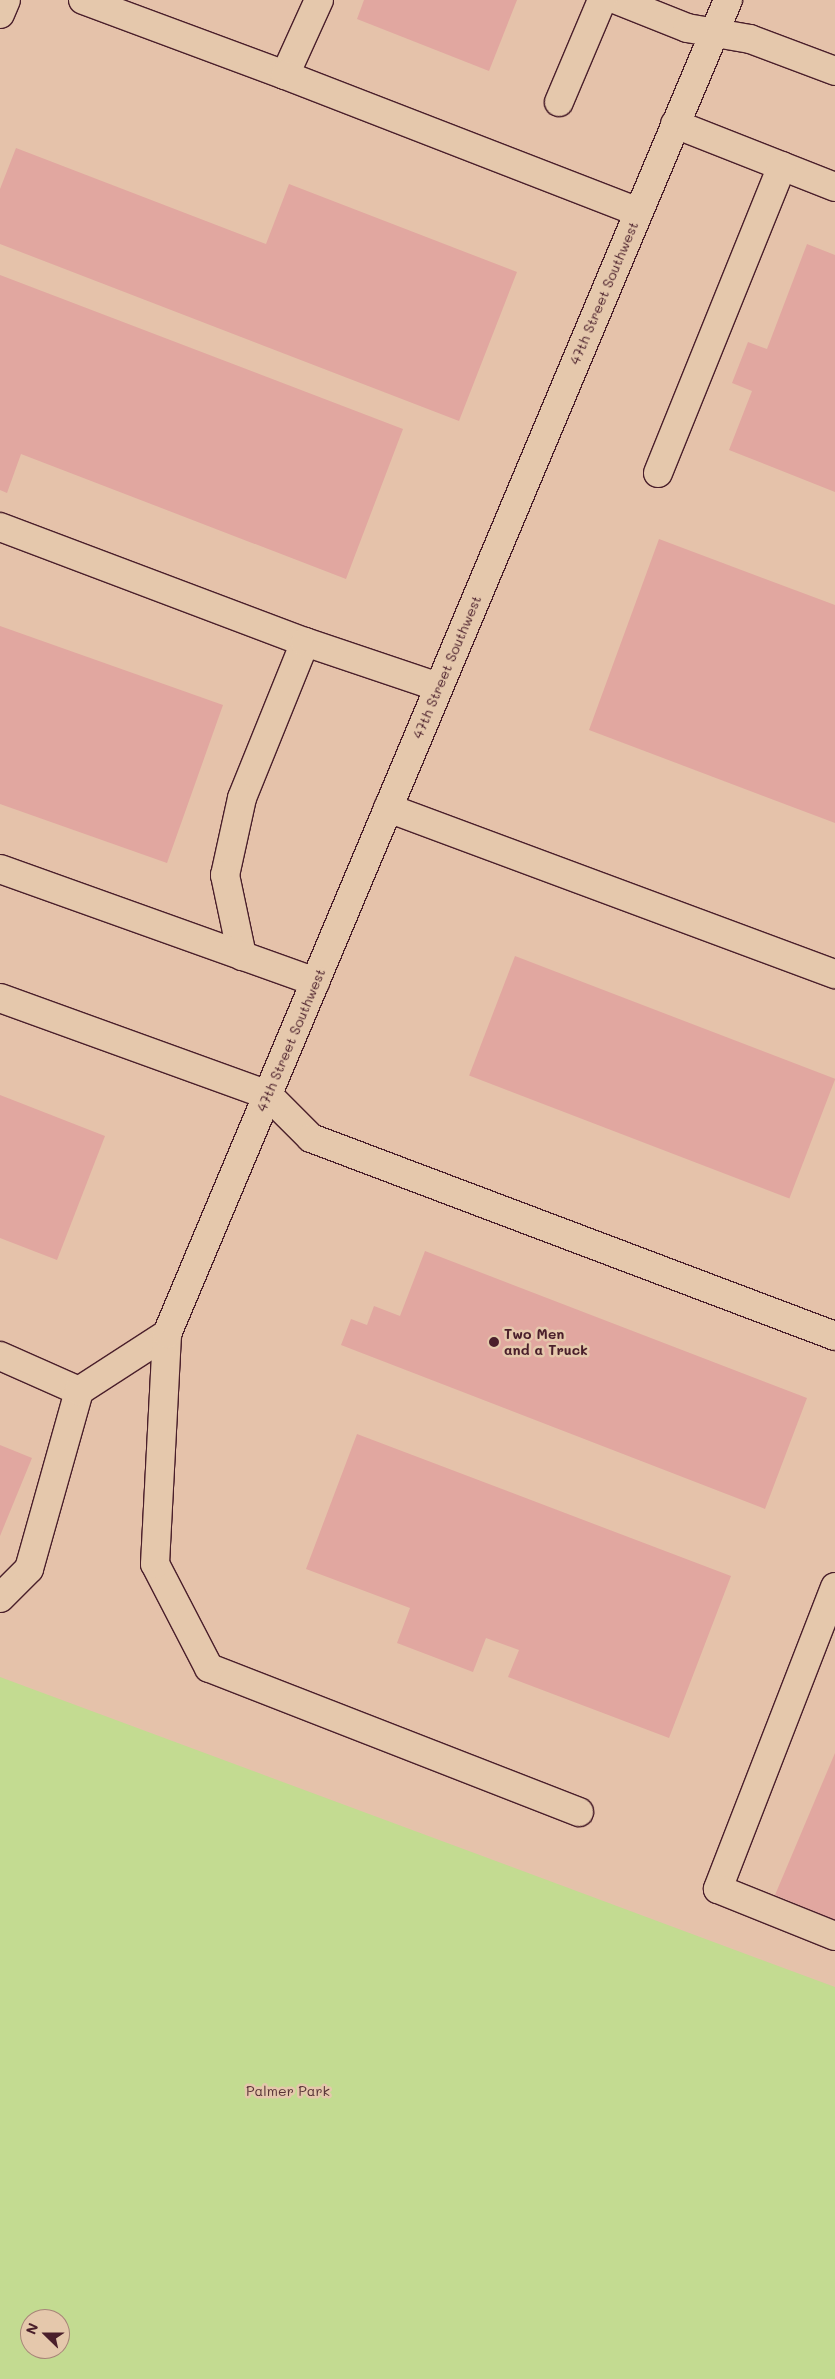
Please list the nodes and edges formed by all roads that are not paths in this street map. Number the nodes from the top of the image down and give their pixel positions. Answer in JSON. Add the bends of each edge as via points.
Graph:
{"nodes":[{"id":1,"x":6,"y":0,"type":"edge"},
{"id":2,"x":83,"y":0,"type":"edge"},
{"id":3,"x":319,"y":0,"type":"edge"},
{"id":4,"x":602,"y":0,"type":"edge"},
{"id":5,"x":617,"y":0,"type":"edge"},
{"id":6,"x":728,"y":0,"type":"edge"},
{"id":7,"x":0,"y":14,"type":"edge"},
{"id":8,"x":715,"y":32,"type":"junction"},
{"id":9,"x":835,"y":71,"type":"edge"},
{"id":10,"x":285,"y":75,"type":"junction"},
{"id":11,"x":559,"y":102,"type":"dead end"},
{"id":12,"x":675,"y":124,"type":"junction"},
{"id":13,"x":782,"y":166,"type":"junction"},
{"id":14,"x":835,"y":187,"type":"edge"},
{"id":15,"x":638,"y":212,"type":"junction"},
{"id":16,"x":658,"y":473,"type":"dead end"},
{"id":17,"x":0,"y":527,"type":"edge"},
{"id":18,"x":305,"y":642,"type":"junction"},
{"id":19,"x":439,"y":687,"type":"junction"},
{"id":20,"x":388,"y":808,"type":"junction"},
{"id":21,"x":0,"y":869,"type":"edge"},
{"id":22,"x":242,"y":956,"type":"junction"},
{"id":23,"x":835,"y":974,"type":"edge"},
{"id":24,"x":315,"y":982,"type":"junction"},
{"id":25,"x":0,"y":998,"type":"edge"},
{"id":26,"x":268,"y":1095,"type":"junction"},
{"id":27,"x":167,"y":1334,"type":"junction"},
{"id":28,"x":835,"y":1336,"type":"edge"},
{"id":29,"x":0,"y":1356,"type":"edge"},
{"id":30,"x":79,"y":1391,"type":"junction"},
{"id":31,"x":835,"y":1587,"type":"edge"},
{"id":32,"x":0,"y":1598,"type":"edge"},
{"id":33,"x":579,"y":1812,"type":"dead end"},
{"id":34,"x":835,"y":1936,"type":"edge"}],
"edges":[{"from":1,"to":7,"type":"street"},
{"from":2,"to":10,"type":"street"},
{"from":3,"to":10,"type":"street"},
{"from":4,"to":11,"type":"street"},
{"from":5,"to":8,"type":"street","via":[[687,28]]},
{"from":6,"to":8,"type":"street","name":"47th Street Southwest"},
{"from":8,"to":9,"type":"street","via":[[750,39]]},
{"from":8,"to":12,"type":"street","name":"47th Street Southwest"},
{"from":10,"to":15,"type":"street"},
{"from":12,"to":13,"type":"street"},
{"from":12,"to":15,"type":"street","name":"47th Street Southwest"},
{"from":13,"to":14,"type":"street"},
{"from":13,"to":16,"type":"street"},
{"from":15,"to":19,"type":"street","name":"47th Street Southwest"},
{"from":17,"to":18,"type":"street"},
{"from":18,"to":19,"type":"street"},
{"from":18,"to":22,"type":"street","via":[[242,798],[225,875]]},
{"from":19,"to":20,"type":"street","name":"47th Street Southwest"},
{"from":20,"to":23,"type":"street"},
{"from":20,"to":24,"type":"street","name":"47th Street Southwest"},
{"from":21,"to":22,"type":"street"},
{"from":22,"to":24,"type":"street"},
{"from":24,"to":26,"type":"street","name":"47th Street Southwest"},
{"from":25,"to":26,"type":"street"},
{"from":26,"to":27,"type":"street","name":"47th Street Southwest"},
{"from":26,"to":28,"type":"street","via":[[311,1138]]},
{"from":27,"to":30,"type":"street"},
{"from":27,"to":33,"type":"street","via":[[155,1564],[209,1668]]},
{"from":29,"to":30,"type":"street"},
{"from":30,"to":32,"type":"street","via":[[29,1569]]},
{"from":31,"to":34,"type":"street","via":[[718,1889]]}]}
